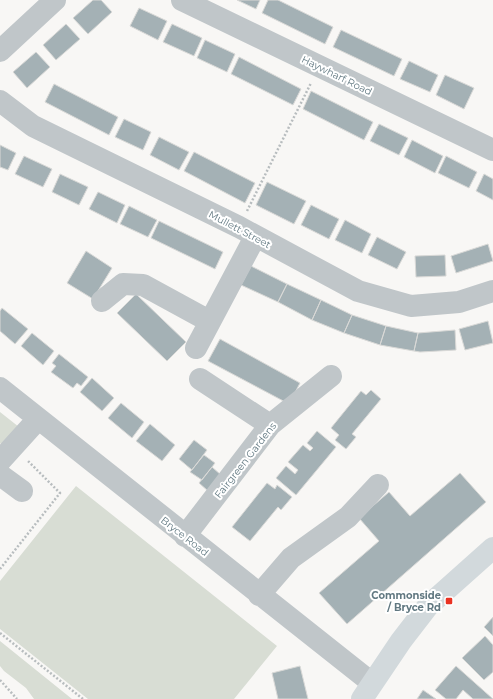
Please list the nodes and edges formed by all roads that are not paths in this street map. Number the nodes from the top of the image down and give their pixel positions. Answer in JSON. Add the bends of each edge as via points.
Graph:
{"nodes":[{"id":1,"x":55,"y":0,"type":"edge"},
{"id":2,"x":182,"y":0,"type":"edge"},
{"id":3,"x":0,"y":51,"type":"edge"},
{"id":4,"x":0,"y":101,"type":"edge"},
{"id":5,"x":493,"y":150,"type":"edge"},
{"id":6,"x":247,"y":232,"type":"junction"},
{"id":7,"x":493,"y":291,"type":"edge"},
{"id":8,"x":102,"y":301,"type":"dead end"},
{"id":9,"x":209,"y":321,"type":"junction"},
{"id":10,"x":196,"y":348,"type":"dead end"},
{"id":11,"x":331,"y":376,"type":"dead end"},
{"id":12,"x":200,"y":379,"type":"dead end"},
{"id":13,"x":0,"y":388,"type":"edge"},
{"id":14,"x":38,"y":419,"type":"junction"},
{"id":15,"x":270,"y":425,"type":"junction"},
{"id":16,"x":4,"y":455,"type":"edge"},
{"id":17,"x":0,"y":475,"type":"edge"},
{"id":18,"x":378,"y":485,"type":"dead end"},
{"id":19,"x":22,"y":491,"type":"dead end"},
{"id":20,"x":185,"y":536,"type":"junction"},
{"id":21,"x":493,"y":548,"type":"edge"},
{"id":22,"x":259,"y":595,"type":"junction"},
{"id":23,"x":367,"y":691,"type":"edge"}],
"edges":[{"from":1,"to":3,"type":"street"},
{"from":2,"to":5,"type":"street","name":"Haywharf Road"},
{"from":4,"to":6,"type":"street","name":"Mullett Street","via":[[33,126]]},
{"from":6,"to":7,"type":"street","name":"Mullett Street","via":[[358,291],[411,306],[459,302]]},
{"from":6,"to":9,"type":"street"},
{"from":8,"to":9,"type":"street","via":[[124,284],[143,285]]},
{"from":9,"to":10,"type":"street"},
{"from":11,"to":15,"type":"street","name":"Fairgreen Gardens"},
{"from":12,"to":15,"type":"street"},
{"from":13,"to":14,"type":"street","name":"Bryce Road"},
{"from":14,"to":16,"type":"street"},
{"from":14,"to":20,"type":"street","name":"Bryce Road"},
{"from":15,"to":20,"type":"street","name":"Fairgreen Gardens"},
{"from":17,"to":19,"type":"street"},
{"from":18,"to":22,"type":"street","via":[[348,517],[291,558]]},
{"from":20,"to":22,"type":"street","name":"Bryce Road"},
{"from":21,"to":23,"type":"main road","via":[[428,606],[401,640]]},
{"from":22,"to":23,"type":"street","name":"Bryce Road"}]}
